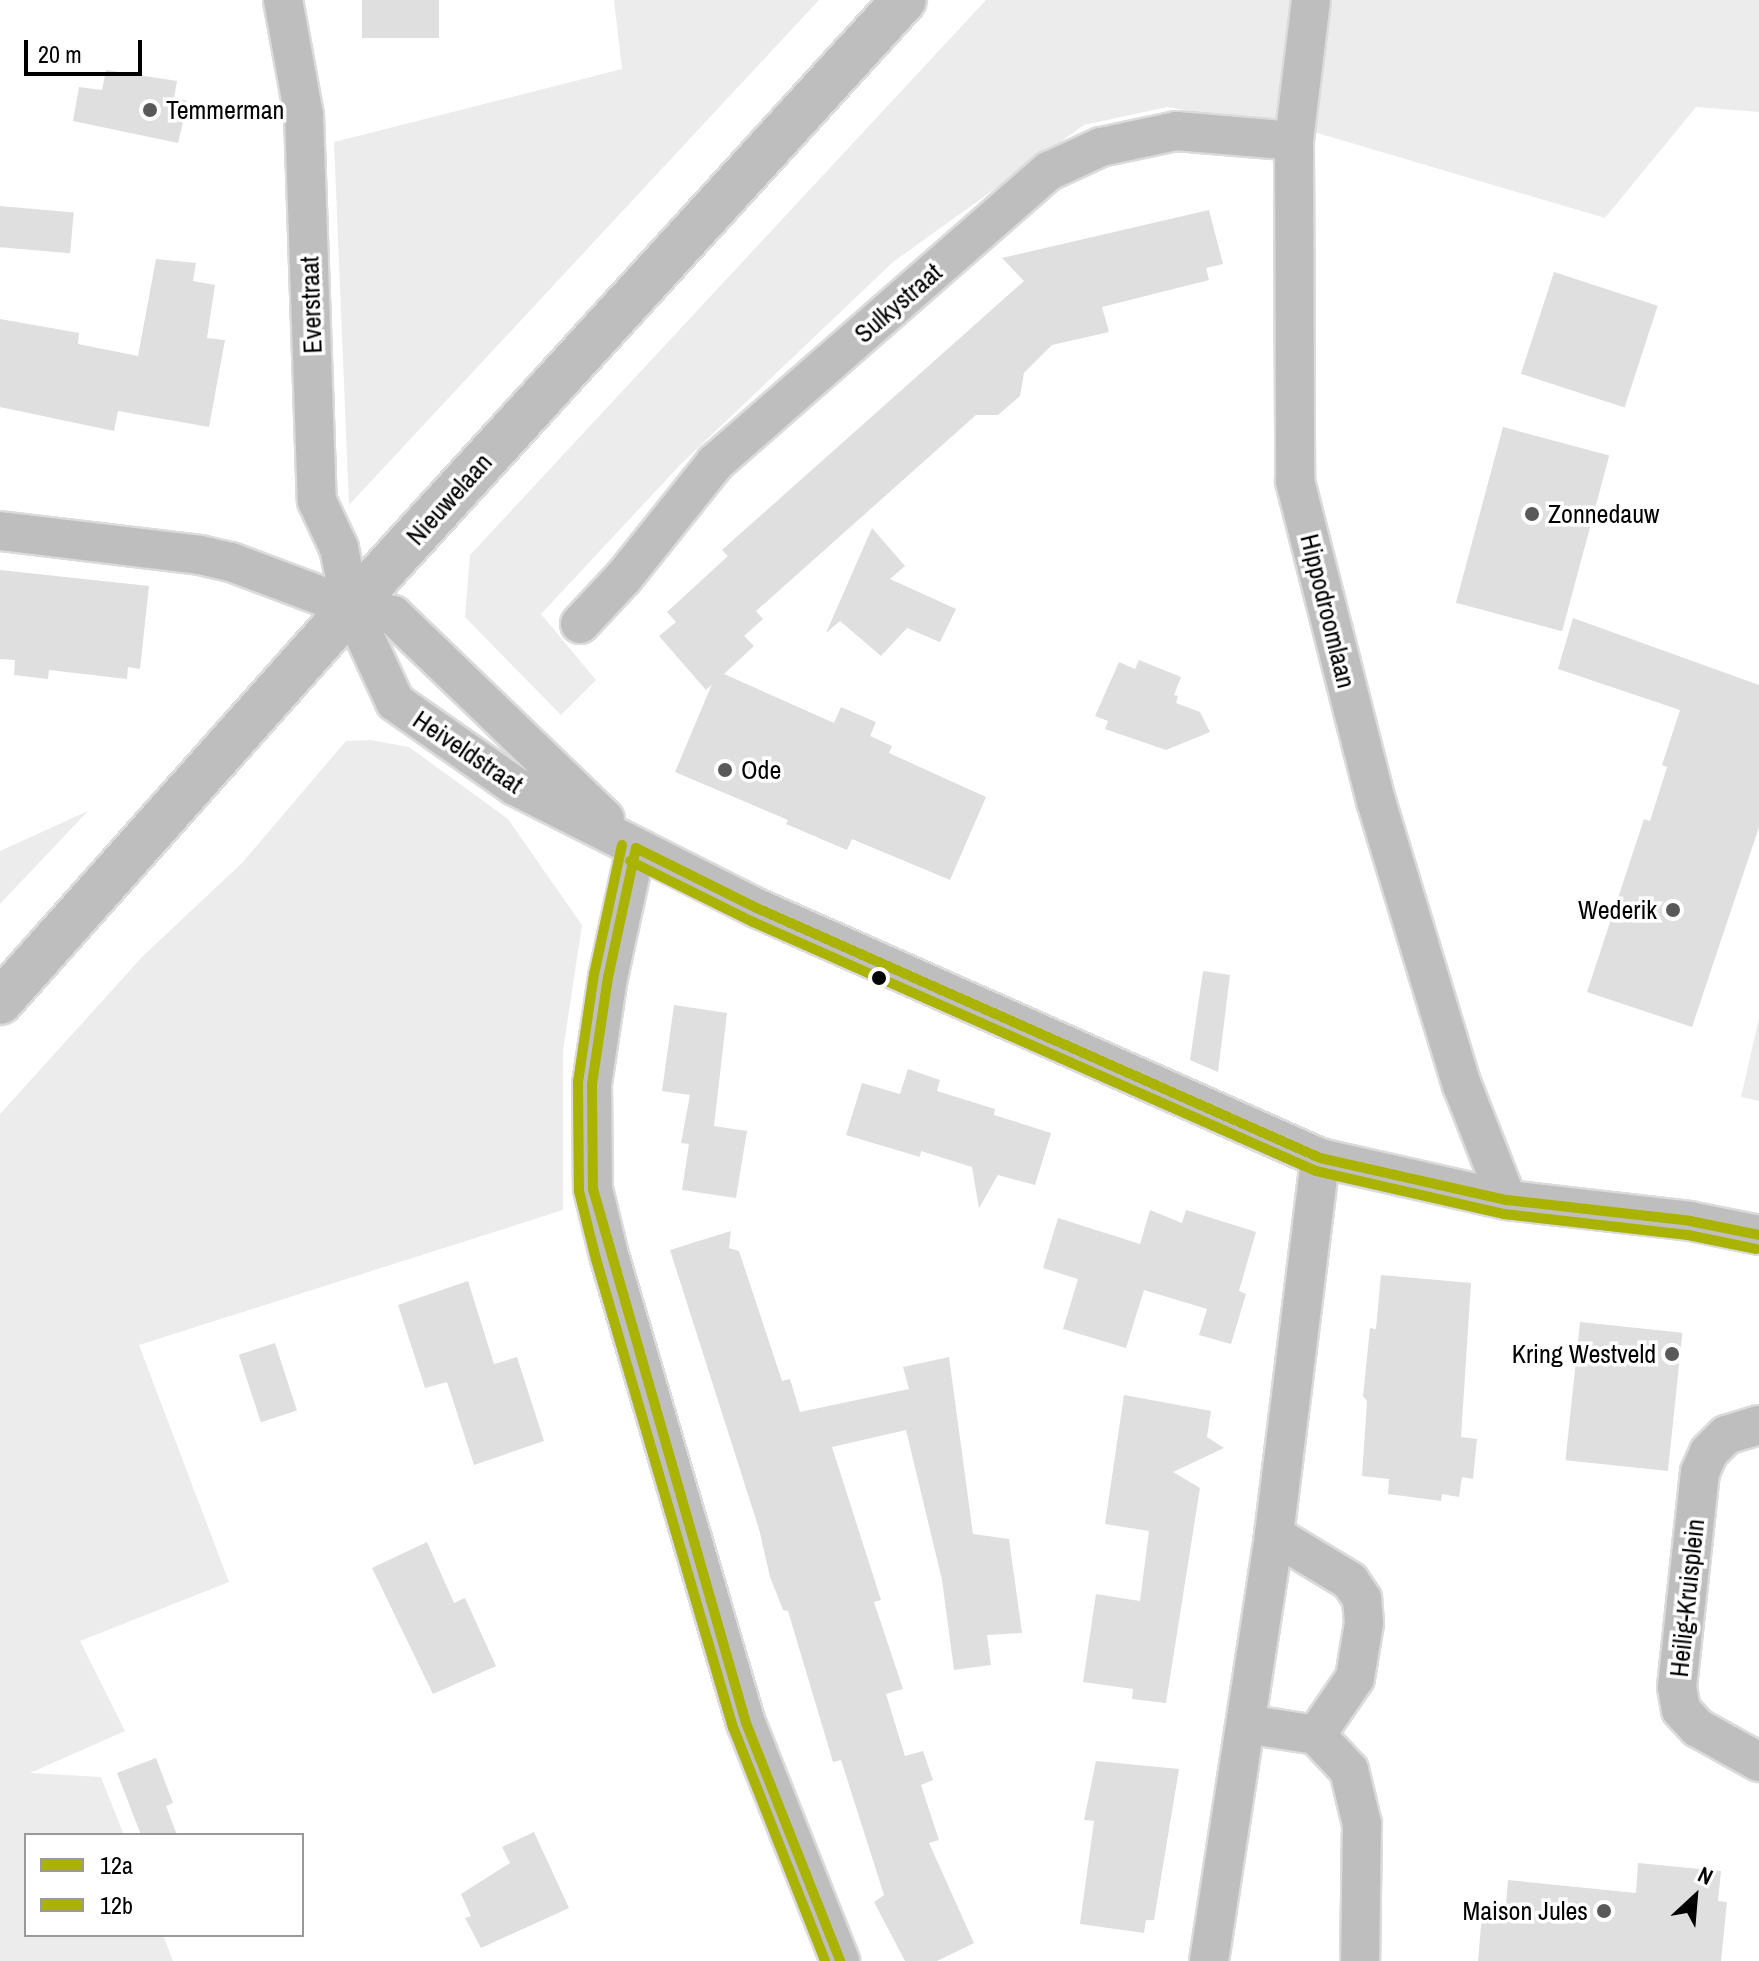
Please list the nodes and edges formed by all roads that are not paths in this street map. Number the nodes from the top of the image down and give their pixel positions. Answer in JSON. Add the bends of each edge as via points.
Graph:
{"nodes":[{"id":1,"x":283,"y":0,"type":"edge"},
{"id":2,"x":904,"y":0,"type":"edge"},
{"id":3,"x":1311,"y":0,"type":"edge"},
{"id":4,"x":1294,"y":141,"type":"junction"},
{"id":5,"x":0,"y":531,"type":"edge"},
{"id":6,"x":351,"y":607,"type":"junction"},
{"id":7,"x":580,"y":624,"type":"dead end"},
{"id":8,"x":636,"y":848,"type":"junction"},
{"id":9,"x":0,"y":1002,"type":"edge"},
{"id":10,"x":1320,"y":1158,"type":"junction"},
{"id":11,"x":1507,"y":1200,"type":"junction"},
{"id":12,"x":1759,"y":1235,"type":"edge"},
{"id":13,"x":1759,"y":1425,"type":"edge"},
{"id":14,"x":1274,"y":1535,"type":"junction"},
{"id":15,"x":1246,"y":1724,"type":"junction"},
{"id":16,"x":1316,"y":1735,"type":"junction"},
{"id":17,"x":1759,"y":1762,"type":"edge"},
{"id":18,"x":840,"y":1961,"type":"edge"},
{"id":19,"x":1209,"y":1961,"type":"edge"},
{"id":20,"x":1360,"y":1961,"type":"edge"}],
"edges":[{"from":1,"to":6,"type":"street","name":"Everstraat","via":[[304,115],[317,501],[339,548]]},
{"from":2,"to":6,"type":"main road","name":"Nieuwelaan"},
{"from":3,"to":4,"type":"street","name":"Hippodroomlaan"},
{"from":4,"to":7,"type":"street","name":"Sulkystraat","via":[[1176,131],[1101,147],[1049,171],[715,463]]},
{"from":4,"to":11,"type":"street","name":"Hippodroomlaan","via":[[1295,481],[1376,801],[1462,1085]]},
{"from":5,"to":6,"type":"street","name":"Heiveldstraat","via":[[200,555]]},
{"from":6,"to":8,"type":"street","name":"Heiveldstraat","via":[[393,615]]},
{"from":6,"to":8,"type":"street","name":"Heiveldstraat","via":[[395,702],[515,786]]},
{"from":6,"to":9,"type":"main road","name":"Nieuwelaan"},
{"from":8,"to":10,"type":"street","name":"Heiveldstraat","via":[[759,909]]},
{"from":8,"to":18,"type":"street","via":[[592,1084],[593,1189],[746,1723]]},
{"from":10,"to":11,"type":"street","name":"Heiveldstraat"},
{"from":10,"to":14,"type":"street"},
{"from":11,"to":12,"type":"street","name":"Heiveldstraat","via":[[1690,1221]]},
{"from":13,"to":17,"type":"street","name":"Heilig-Kruisplein","via":[[1726,1435],[1709,1452],[1700,1472],[1677,1687],[1681,1710],[1698,1728]]},
{"from":14,"to":15,"type":"street"},
{"from":14,"to":16,"type":"street","via":[[1350,1581],[1362,1599],[1364,1623],[1355,1678]]},
{"from":15,"to":16,"type":"street"},
{"from":15,"to":19,"type":"street"},
{"from":16,"to":20,"type":"street","via":[[1349,1770],[1362,1824]]}]}
